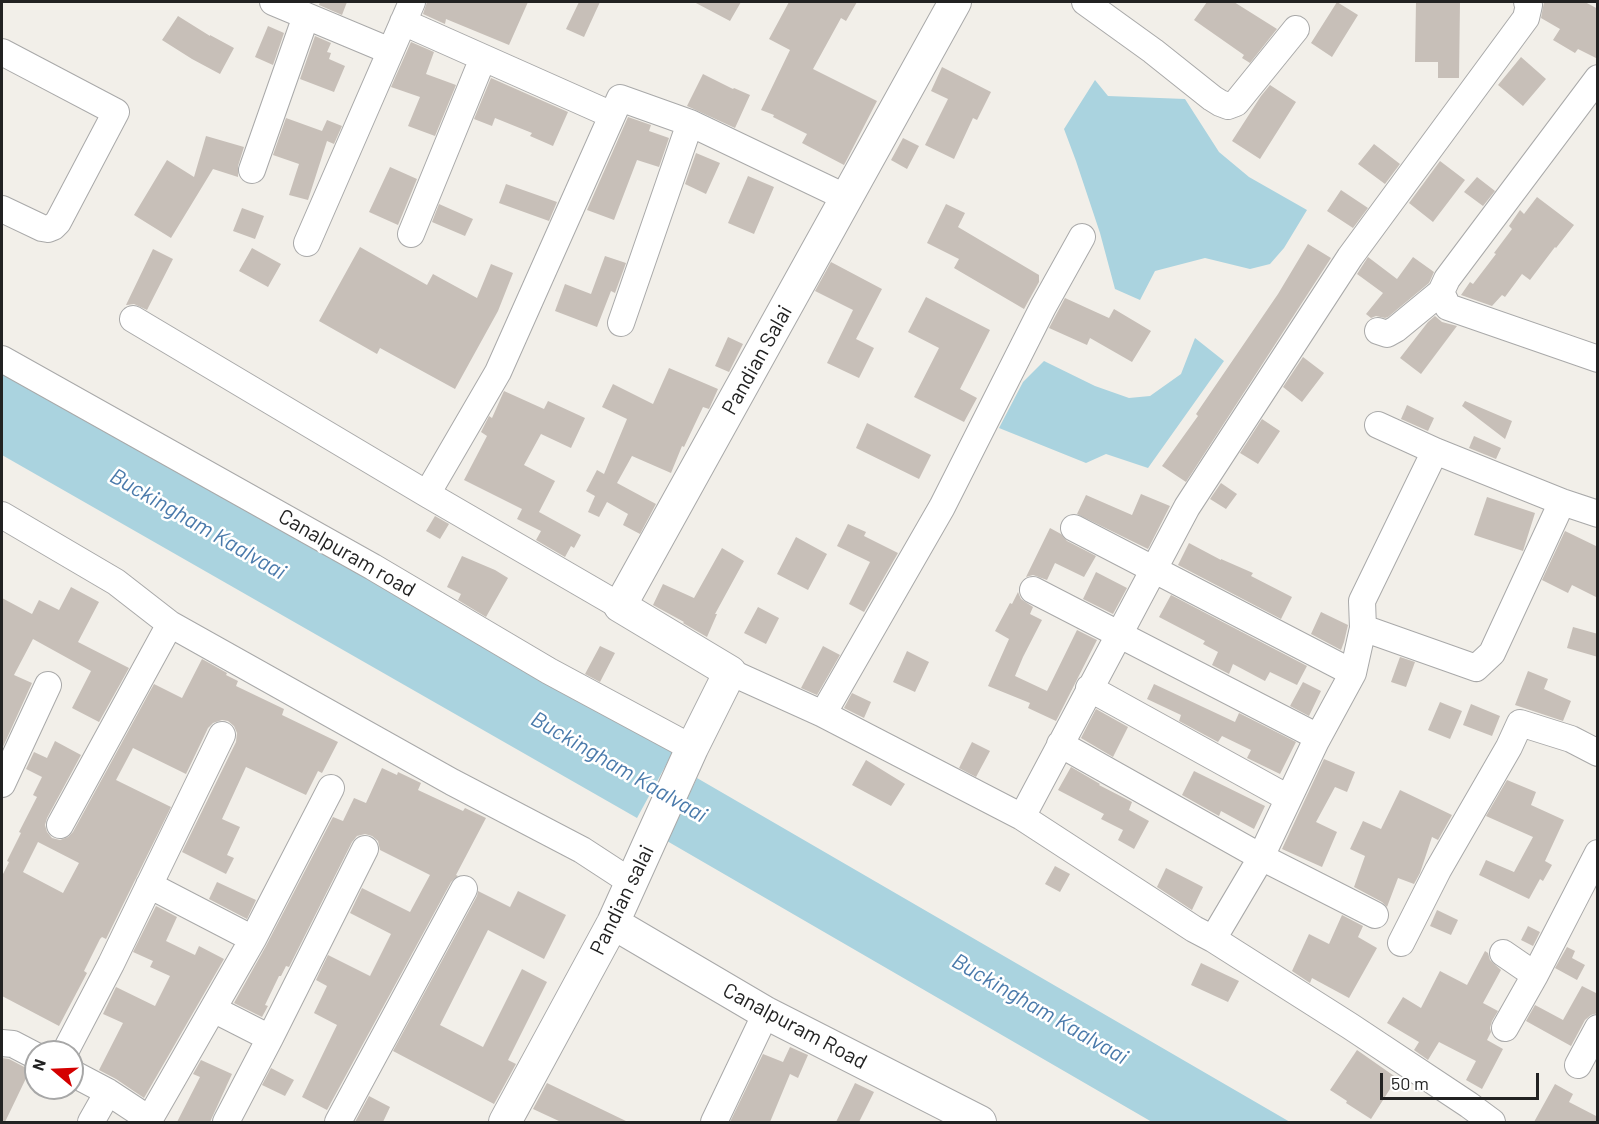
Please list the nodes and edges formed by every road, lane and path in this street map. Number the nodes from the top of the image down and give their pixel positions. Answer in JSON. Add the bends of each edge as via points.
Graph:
{"nodes":[{"id":1,"x":273,"y":2,"type":"edge"},
{"id":2,"x":1085,"y":2,"type":"edge"},
{"id":3,"x":1527,"y":2,"type":"edge"},
{"id":4,"x":950,"y":3,"type":"edge"},
{"id":5,"x":408,"y":12,"type":"edge"},
{"id":6,"x":306,"y":16,"type":"junction"},
{"id":7,"x":1296,"y":29,"type":"dead end"},
{"id":8,"x":390,"y":51,"type":"junction"},
{"id":9,"x":2,"y":52,"type":"edge"},
{"id":10,"x":483,"y":58,"type":"junction"},
{"id":11,"x":1596,"y":84,"type":"edge"},
{"id":12,"x":612,"y":116,"type":"junction"},
{"id":13,"x":690,"y":123,"type":"junction"},
{"id":14,"x":252,"y":170,"type":"dead end"},
{"id":15,"x":847,"y":198,"type":"junction"},
{"id":16,"x":2,"y":209,"type":"edge"},
{"id":17,"x":411,"y":234,"type":"dead end"},
{"id":18,"x":1082,"y":237,"type":"dead end"},
{"id":19,"x":307,"y":243,"type":"dead end"},
{"id":20,"x":1441,"y":292,"type":"junction"},
{"id":21,"x":133,"y":319,"type":"dead end"},
{"id":22,"x":621,"y":323,"type":"dead end"},
{"id":23,"x":1378,"y":331,"type":"dead end"},
{"id":24,"x":2,"y":359,"type":"edge"},
{"id":25,"x":1598,"y":359,"type":"edge"},
{"id":26,"x":1378,"y":425,"type":"dead end"},
{"id":27,"x":1435,"y":451,"type":"junction"},
{"id":28,"x":427,"y":494,"type":"junction"},
{"id":29,"x":1562,"y":502,"type":"junction"},
{"id":30,"x":2,"y":514,"type":"edge"},
{"id":31,"x":1598,"y":514,"type":"edge"},
{"id":32,"x":1074,"y":528,"type":"dead end"},
{"id":33,"x":1154,"y":569,"type":"junction"},
{"id":34,"x":1033,"y":590,"type":"dead end"},
{"id":35,"x":620,"y":606,"type":"junction"},
{"id":36,"x":170,"y":624,"type":"junction"},
{"id":37,"x":1363,"y":628,"type":"junction"},
{"id":38,"x":1119,"y":634,"type":"junction"},
{"id":39,"x":730,"y":672,"type":"junction"},
{"id":40,"x":1353,"y":673,"type":"junction"},
{"id":41,"x":48,"y":685,"type":"dead end"},
{"id":42,"x":1089,"y":688,"type":"junction"},
{"id":43,"x":823,"y":714,"type":"junction"},
{"id":44,"x":222,"y":735,"type":"dead end"},
{"id":45,"x":1318,"y":737,"type":"junction"},
{"id":46,"x":1060,"y":744,"type":"junction"},
{"id":47,"x":692,"y":748,"type":"junction"},
{"id":48,"x":1598,"y":753,"type":"edge"},
{"id":49,"x":2,"y":784,"type":"edge"},
{"id":50,"x":331,"y":788,"type":"dead end"},
{"id":51,"x":1288,"y":798,"type":"junction"},
{"id":52,"x":1022,"y":817,"type":"junction"},
{"id":53,"x":60,"y":825,"type":"dead end"},
{"id":54,"x":365,"y":849,"type":"dead end"},
{"id":55,"x":1598,"y":853,"type":"edge"},
{"id":56,"x":1261,"y":857,"type":"junction"},
{"id":57,"x":631,"y":882,"type":"junction"},
{"id":58,"x":149,"y":885,"type":"junction"},
{"id":59,"x":464,"y":889,"type":"dead end"},
{"id":60,"x":1375,"y":915,"type":"dead end"},
{"id":61,"x":613,"y":923,"type":"junction"},
{"id":62,"x":253,"y":939,"type":"junction"},
{"id":63,"x":1213,"y":939,"type":"junction"},
{"id":64,"x":1401,"y":943,"type":"dead end"},
{"id":65,"x":1503,"y":953,"type":"dead end"},
{"id":66,"x":1535,"y":975,"type":"junction"},
{"id":67,"x":213,"y":1010,"type":"junction"},
{"id":68,"x":766,"y":1012,"type":"junction"},
{"id":69,"x":1504,"y":1028,"type":"dead end"},
{"id":70,"x":1598,"y":1028,"type":"edge"},
{"id":71,"x":270,"y":1038,"type":"junction"},
{"id":72,"x":71,"y":1040,"type":"edge"},
{"id":73,"x":2,"y":1043,"type":"edge"},
{"id":74,"x":24,"y":1050,"type":"edge"},
{"id":75,"x":1578,"y":1065,"type":"dead end"},
{"id":76,"x":84,"y":1079,"type":"edge"},
{"id":77,"x":108,"y":1092,"type":"junction"},
{"id":78,"x":148,"y":1121,"type":"edge"},
{"id":79,"x":975,"y":1121,"type":"edge"},
{"id":80,"x":91,"y":1122,"type":"edge"},
{"id":81,"x":226,"y":1122,"type":"edge"},
{"id":82,"x":338,"y":1122,"type":"edge"},
{"id":83,"x":505,"y":1122,"type":"edge"},
{"id":84,"x":714,"y":1122,"type":"edge"},
{"id":85,"x":1492,"y":1122,"type":"edge"}],
"edges":[{"from":1,"to":6,"type":"street"},
{"from":2,"to":7,"type":"street","via":[[1228,106],[1236,104]]},
{"from":3,"to":33,"type":"street","via":[[1526,18],[1350,257],[1186,507]]},
{"from":4,"to":15,"type":"street","name":"Pandian Salai"},
{"from":5,"to":8,"type":"street"},
{"from":5,"to":10,"type":"street"},
{"from":6,"to":8,"type":"street"},
{"from":6,"to":14,"type":"street"},
{"from":8,"to":19,"type":"street"},
{"from":9,"to":16,"type":"street","via":[[116,112],[53,227],[42,228]]},
{"from":10,"to":12,"type":"street"},
{"from":10,"to":17,"type":"street"},
{"from":11,"to":20,"type":"street"},
{"from":12,"to":13,"type":"street","via":[[620,98]]},
{"from":12,"to":28,"type":"street","via":[[498,372]]},
{"from":13,"to":15,"type":"street"},
{"from":13,"to":22,"type":"street"},
{"from":15,"to":35,"type":"street","name":"Pandian Salai"},
{"from":18,"to":43,"type":"street","via":[[942,507]]},
{"from":20,"to":23,"type":"street","via":[[1396,330],[1387,334]]},
{"from":20,"to":25,"type":"street","via":[[1448,307]]},
{"from":21,"to":28,"type":"street"},
{"from":24,"to":47,"type":"street","name":"Canalpuram road"},
{"from":26,"to":27,"type":"street"},
{"from":27,"to":29,"type":"street"},
{"from":27,"to":37,"type":"street","via":[[1362,601]]},
{"from":28,"to":35,"type":"street"},
{"from":29,"to":31,"type":"street"},
{"from":29,"to":37,"type":"street","via":[[1492,653],[1476,669]]},
{"from":30,"to":36,"type":"street","via":[[117,582]]},
{"from":32,"to":33,"type":"street"},
{"from":33,"to":38,"type":"street"},
{"from":33,"to":40,"type":"street"},
{"from":34,"to":38,"type":"street"},
{"from":35,"to":39,"type":"street"},
{"from":36,"to":53,"type":"street"},
{"from":36,"to":57,"type":"street","via":[[582,850]]},
{"from":37,"to":40,"type":"street"},
{"from":38,"to":42,"type":"street"},
{"from":38,"to":45,"type":"street"},
{"from":39,"to":43,"type":"street"},
{"from":39,"to":47,"type":"street","name":"Pandian salai"},
{"from":40,"to":45,"type":"street"},
{"from":41,"to":49,"type":"street"},
{"from":42,"to":46,"type":"street"},
{"from":42,"to":51,"type":"street"},
{"from":43,"to":52,"type":"street"},
{"from":44,"to":58,"type":"street"},
{"from":45,"to":51,"type":"street"},
{"from":46,"to":52,"type":"street"},
{"from":46,"to":56,"type":"street"},
{"from":47,"to":57,"type":"street","name":"Pandian salai"},
{"from":48,"to":64,"type":"street","via":[[1571,739],[1520,723]]},
{"from":50,"to":62,"type":"street"},
{"from":51,"to":56,"type":"street"},
{"from":52,"to":63,"type":"street"},
{"from":54,"to":71,"type":"street"},
{"from":55,"to":66,"type":"street"},
{"from":56,"to":60,"type":"street"},
{"from":56,"to":63,"type":"street"},
{"from":57,"to":61,"type":"street","name":"Pandian salai"},
{"from":58,"to":62,"type":"street"},
{"from":58,"to":72,"type":"street"},
{"from":59,"to":82,"type":"street"},
{"from":61,"to":68,"type":"street","name":"Canalpuram Road"},
{"from":61,"to":83,"type":"street","name":"Pandian salai"},
{"from":62,"to":67,"type":"street"},
{"from":63,"to":85,"type":"street"},
{"from":65,"to":66,"type":"street"},
{"from":66,"to":69,"type":"street"},
{"from":67,"to":71,"type":"street"},
{"from":67,"to":78,"type":"street"},
{"from":68,"to":79,"type":"street","name":"Canalpuram Road"},
{"from":68,"to":84,"type":"street"},
{"from":70,"to":75,"type":"street"},
{"from":71,"to":81,"type":"street"},
{"from":73,"to":74,"type":"street"},
{"from":76,"to":77,"type":"street"},
{"from":77,"to":78,"type":"street"},
{"from":77,"to":80,"type":"street"}]}
